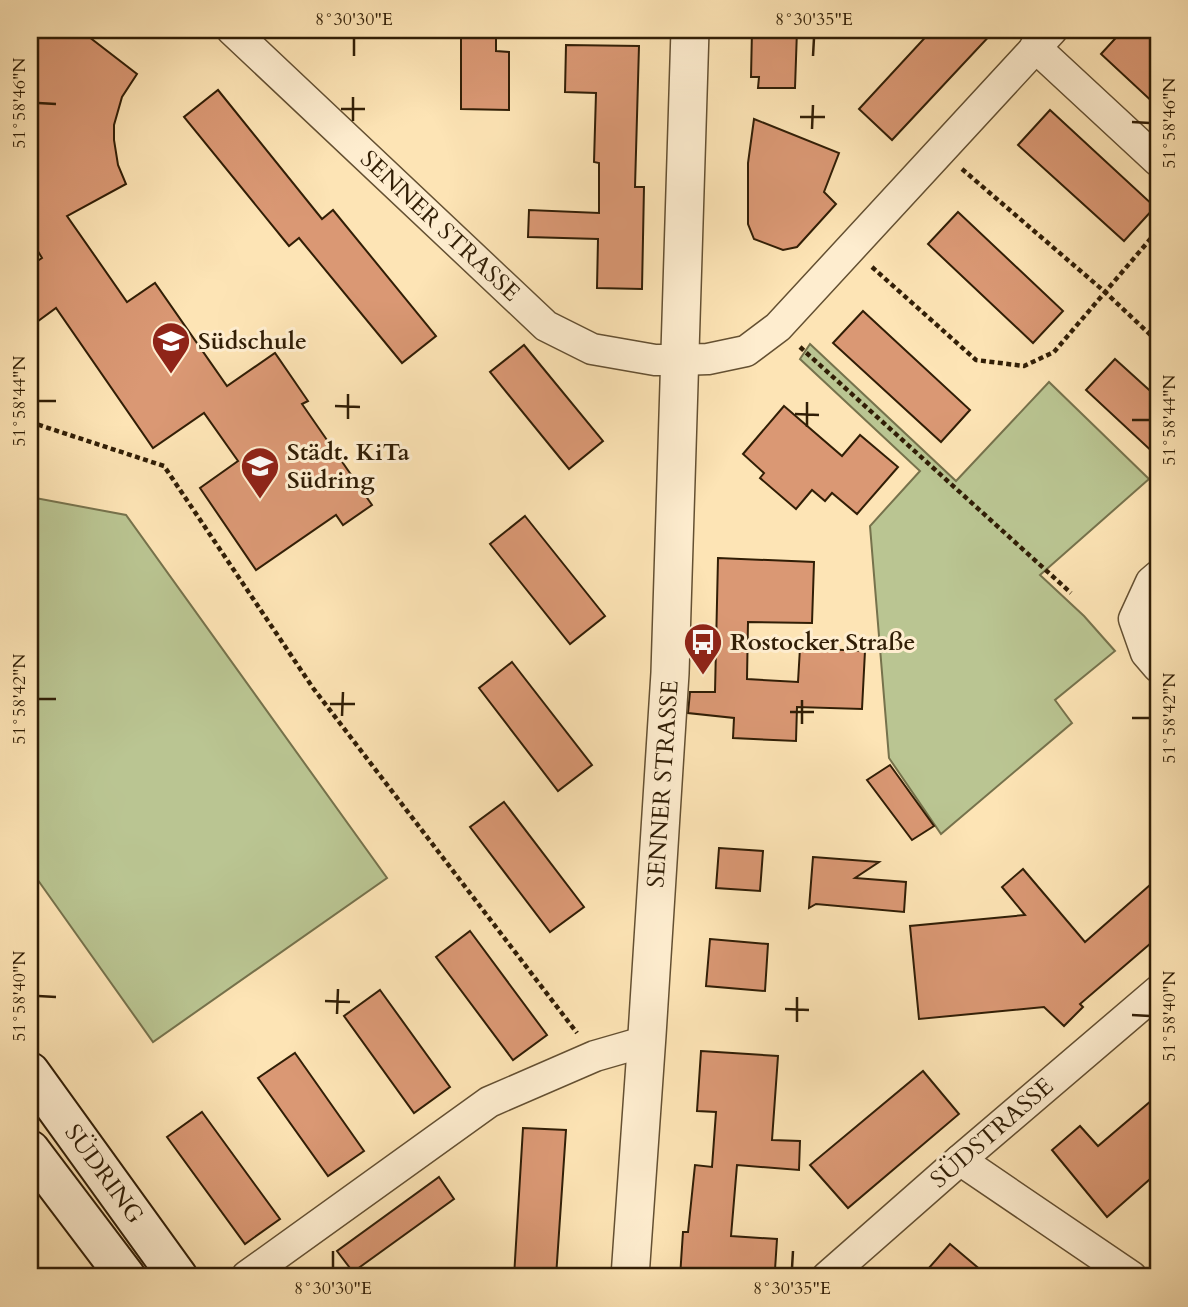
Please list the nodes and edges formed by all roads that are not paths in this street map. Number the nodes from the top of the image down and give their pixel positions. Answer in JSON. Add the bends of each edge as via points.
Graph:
{"nodes":[{"id":1,"x":232,"y":30,"type":"edge"},
{"id":2,"x":690,"y":30,"type":"edge"},
{"id":3,"x":1043,"y":39,"type":"edge"},
{"id":4,"x":1158,"y":161,"type":"edge"},
{"id":5,"x":680,"y":360,"type":"junction"},
{"id":6,"x":1158,"y":576,"type":"edge"},
{"id":7,"x":1158,"y":667,"type":"edge"},
{"id":8,"x":1158,"y":991,"type":"edge"},
{"id":9,"x":647,"y":1041,"type":"junction"},
{"id":10,"x":30,"y":1072,"type":"edge"},
{"id":11,"x":30,"y":1150,"type":"edge"},
{"id":12,"x":960,"y":1160,"type":"junction"},
{"id":13,"x":247,"y":1276,"type":"edge"},
{"id":14,"x":127,"y":1277,"type":"edge"},
{"id":15,"x":178,"y":1277,"type":"edge"},
{"id":16,"x":630,"y":1277,"type":"edge"},
{"id":17,"x":827,"y":1277,"type":"edge"},
{"id":18,"x":1132,"y":1277,"type":"edge"}],
"edges":[{"from":1,"to":5,"type":"street","name":"SENNER STRASSE","via":[[546,326],[593,349]]},
{"from":2,"to":5,"type":"street","name":"SENNER STRASSE"},
{"from":3,"to":4,"type":"street"},
{"from":3,"to":5,"type":"street","via":[[778,327],[746,351]]},
{"from":5,"to":9,"type":"street","name":"SENNER STRASSE","via":[[670,673]]},
{"from":6,"to":7,"type":"street","via":[[1134,619],[1146,653]]},
{"from":8,"to":12,"type":"street","name":"SÜDSTRASSE"},
{"from":9,"to":13,"type":"street","via":[[595,1056],[489,1102]]},
{"from":9,"to":16,"type":"street","name":"SENNER STRASSE"},
{"from":10,"to":15,"type":"main road","name":"SÜDRING"},
{"from":11,"to":14,"type":"main road","name":"SÜDRING"},
{"from":12,"to":17,"type":"street","name":"SÜDSTRASSE"},
{"from":12,"to":18,"type":"street"}]}
